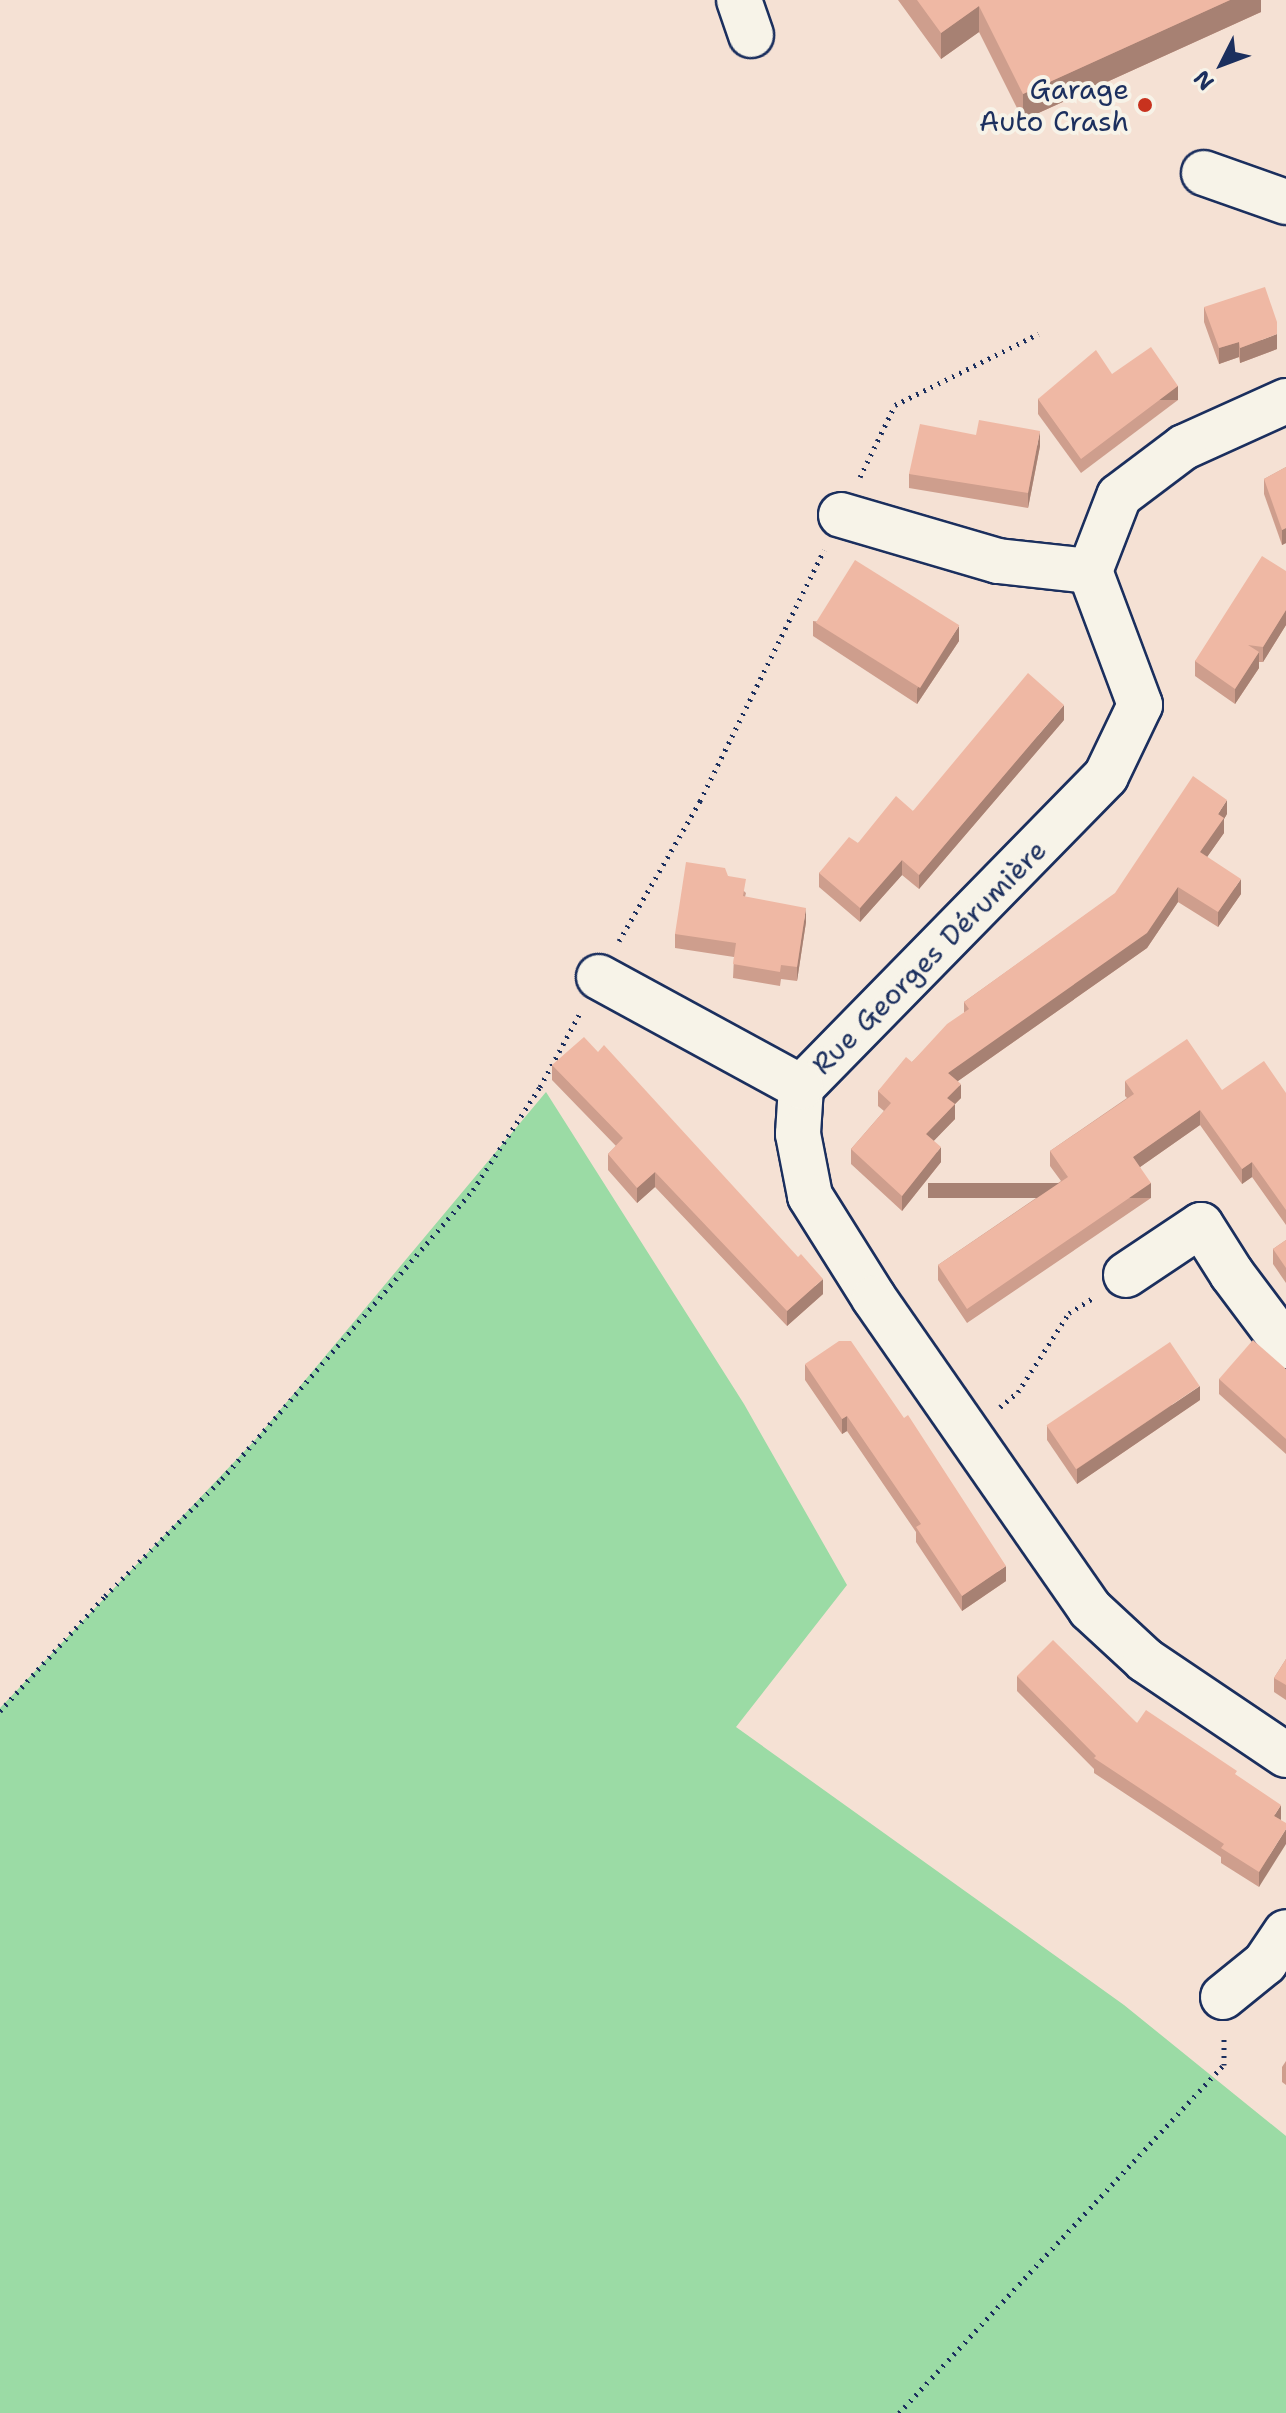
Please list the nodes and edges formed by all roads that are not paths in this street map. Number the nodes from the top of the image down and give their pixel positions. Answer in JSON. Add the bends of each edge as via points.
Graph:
{"nodes":[{"id":1,"x":1204,"y":173,"type":"dead end"},
{"id":2,"x":1286,"y":202,"type":"edge"},
{"id":3,"x":1286,"y":401,"type":"edge"},
{"id":4,"x":841,"y":515,"type":"road end"},
{"id":5,"x":1090,"y":571,"type":"junction"},
{"id":6,"x":599,"y":977,"type":"road end"},
{"id":7,"x":801,"y":1087,"type":"junction"},
{"id":8,"x":1126,"y":1275,"type":"road end"},
{"id":9,"x":1286,"y":1346,"type":"edge"},
{"id":10,"x":1286,"y":1755,"type":"edge"},
{"id":11,"x":1286,"y":1932,"type":"edge"},
{"id":12,"x":1223,"y":1997,"type":"road end"}],
"edges":[{"from":1,"to":2,"type":"street"},
{"from":3,"to":5,"type":"street","via":[[1184,447],[1119,496]]},
{"from":4,"to":5,"type":"street","via":[[998,561]]},
{"from":5,"to":7,"type":"street","name":"Rue Georges Dérumière","via":[[1140,705],[1106,776]]},
{"from":6,"to":7,"type":"street"},
{"from":7,"to":10,"type":"street","name":"Rue Georges Dérumière","via":[[798,1134],[810,1196],[874,1298],[1090,1609],[1145,1660]]},
{"from":8,"to":9,"type":"street","via":[[1201,1225]]},
{"from":11,"to":12,"type":"street","via":[[1265,1963]]}]}
